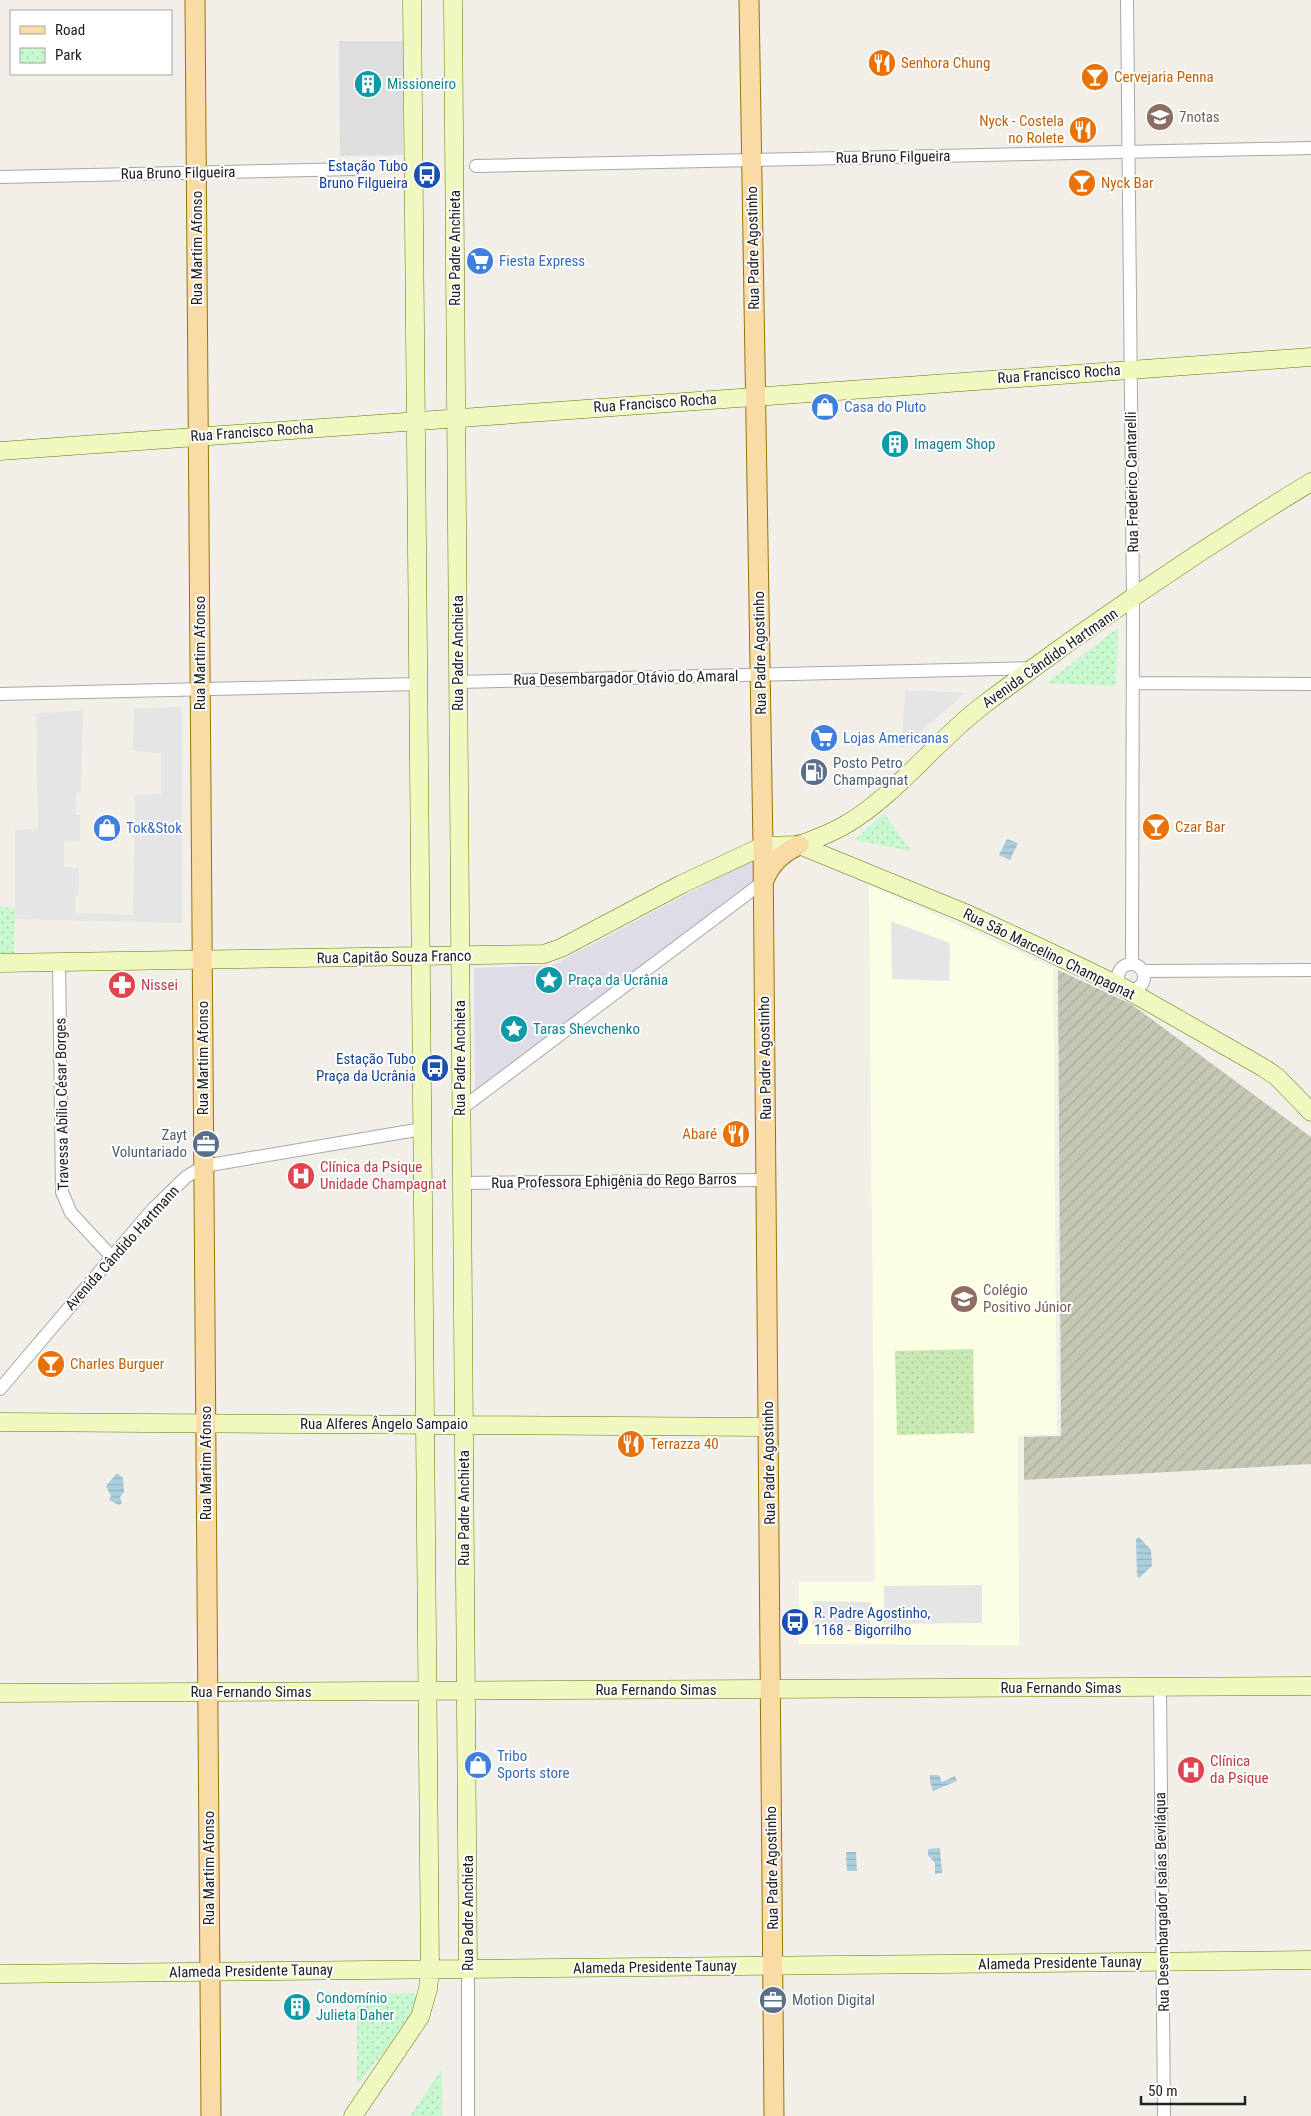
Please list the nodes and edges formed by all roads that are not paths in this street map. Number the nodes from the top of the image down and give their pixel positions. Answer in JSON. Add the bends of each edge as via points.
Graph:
{"nodes":[{"id":1,"x":196,"y":0,"type":"edge"},
{"id":2,"x":412,"y":0,"type":"edge"},
{"id":3,"x":453,"y":0,"type":"edge"},
{"id":4,"x":749,"y":0,"type":"edge"},
{"id":5,"x":1127,"y":0,"type":"edge"},
{"id":6,"x":1311,"y":148,"type":"edge"},
{"id":7,"x":1129,"y":152,"type":"junction"},
{"id":8,"x":752,"y":160,"type":"junction"},
{"id":9,"x":476,"y":166,"type":"dead end"},
{"id":10,"x":355,"y":169,"type":"dead end"},
{"id":11,"x":197,"y":172,"type":"junction"},
{"id":12,"x":0,"y":177,"type":"edge"},
{"id":13,"x":1311,"y":356,"type":"edge"},
{"id":14,"x":1131,"y":369,"type":"junction"},
{"id":15,"x":756,"y":396,"type":"junction"},
{"id":16,"x":456,"y":418,"type":"junction"},
{"id":17,"x":416,"y":420,"type":"junction"},
{"id":18,"x":198,"y":436,"type":"junction"},
{"id":19,"x":0,"y":451,"type":"edge"},
{"id":20,"x":1311,"y":482,"type":"edge"},
{"id":21,"x":1133,"y":599,"type":"junction"},
{"id":22,"x":1035,"y":668,"type":"junction"},
{"id":23,"x":760,"y":675,"type":"junction"},
{"id":24,"x":458,"y":682,"type":"junction"},
{"id":25,"x":1133,"y":683,"type":"junction"},
{"id":26,"x":418,"y":684,"type":"junction"},
{"id":27,"x":1311,"y":684,"type":"edge"},
{"id":28,"x":200,"y":689,"type":"junction"},
{"id":29,"x":0,"y":694,"type":"edge"},
{"id":30,"x":799,"y":845,"type":"junction"},
{"id":31,"x":763,"y":846,"type":"junction"},
{"id":32,"x":763,"y":882,"type":"junction"},
{"id":33,"x":420,"y":956,"type":"junction"},
{"id":34,"x":460,"y":956,"type":"junction"},
{"id":35,"x":202,"y":960,"type":"junction"},
{"id":36,"x":59,"y":962,"type":"junction"},
{"id":37,"x":0,"y":963,"type":"edge"},
{"id":38,"x":1132,"y":963,"type":"junction"},
{"id":39,"x":1311,"y":970,"type":"edge"},
{"id":40,"x":1143,"y":971,"type":"junction"},
{"id":41,"x":1124,"y":988,"type":"junction"},
{"id":42,"x":461,"y":1109,"type":"junction"},
{"id":43,"x":1311,"y":1112,"type":"edge"},
{"id":44,"x":422,"y":1129,"type":"junction"},
{"id":45,"x":204,"y":1166,"type":"junction"},
{"id":46,"x":766,"y":1180,"type":"junction"},
{"id":47,"x":462,"y":1183,"type":"junction"},
{"id":48,"x":112,"y":1257,"type":"junction"},
{"id":49,"x":0,"y":1389,"type":"edge"},
{"id":50,"x":0,"y":1422,"type":"edge"},
{"id":51,"x":206,"y":1423,"type":"junction"},
{"id":52,"x":424,"y":1425,"type":"junction"},
{"id":53,"x":464,"y":1425,"type":"junction"},
{"id":54,"x":768,"y":1427,"type":"junction"},
{"id":55,"x":1311,"y":1686,"type":"edge"},
{"id":56,"x":1160,"y":1687,"type":"junction"},
{"id":57,"x":771,"y":1689,"type":"junction"},
{"id":58,"x":427,"y":1691,"type":"junction"},
{"id":59,"x":466,"y":1691,"type":"junction"},
{"id":60,"x":208,"y":1692,"type":"junction"},
{"id":61,"x":0,"y":1693,"type":"edge"},
{"id":62,"x":1311,"y":1960,"type":"edge"},
{"id":63,"x":1163,"y":1962,"type":"junction"},
{"id":64,"x":773,"y":1966,"type":"junction"},
{"id":65,"x":468,"y":1969,"type":"junction"},
{"id":66,"x":430,"y":1970,"type":"junction"},
{"id":67,"x":210,"y":1972,"type":"junction"},
{"id":68,"x":0,"y":1974,"type":"edge"},
{"id":69,"x":211,"y":2116,"type":"edge"},
{"id":70,"x":353,"y":2116,"type":"edge"},
{"id":71,"x":468,"y":2116,"type":"edge"},
{"id":72,"x":774,"y":2116,"type":"edge"},
{"id":73,"x":1164,"y":2116,"type":"edge"}],
"edges":[{"from":1,"to":11,"type":"main road","name":"Rua Martim Afonso"},
{"from":2,"to":17,"type":"main road"},
{"from":3,"to":16,"type":"main road","name":"Rua Padre Anchieta"},
{"from":4,"to":8,"type":"main road","name":"Rua Padre Agostinho"},
{"from":5,"to":7,"type":"street","name":"Rua Frederico Cantarelli"},
{"from":6,"to":7,"type":"street","name":"Rua Bruno Filgueira"},
{"from":7,"to":8,"type":"street","name":"Rua Bruno Filgueira"},
{"from":7,"to":14,"type":"street","name":"Rua Frederico Cantarelli"},
{"from":8,"to":9,"type":"street","name":"Rua Bruno Filgueira"},
{"from":8,"to":15,"type":"main road","name":"Rua Padre Agostinho"},
{"from":10,"to":11,"type":"street","name":"Rua Bruno Filgueira"},
{"from":11,"to":12,"type":"street","name":"Rua Bruno Filgueira"},
{"from":11,"to":18,"type":"main road","name":"Rua Martim Afonso"},
{"from":13,"to":14,"type":"main road","name":"Rua Francisco Rocha"},
{"from":14,"to":15,"type":"main road","name":"Rua Francisco Rocha"},
{"from":14,"to":21,"type":"street","name":"Rua Frederico Cantarelli"},
{"from":15,"to":16,"type":"main road","name":"Rua Francisco Rocha"},
{"from":15,"to":23,"type":"main road","name":"Rua Padre Agostinho"},
{"from":16,"to":17,"type":"main road","name":"Rua Francisco Rocha"},
{"from":16,"to":24,"type":"main road","name":"Rua Padre Anchieta"},
{"from":17,"to":18,"type":"main road","name":"Rua Francisco Rocha"},
{"from":17,"to":26,"type":"main road"},
{"from":18,"to":19,"type":"main road","name":"Rua Francisco Rocha"},
{"from":18,"to":28,"type":"main road","name":"Rua Martim Afonso"},
{"from":20,"to":21,"type":"main road","name":"Avenida Cândido Hartmann"},
{"from":21,"to":22,"type":"main road","name":"Avenida Cândido Hartmann"},
{"from":21,"to":25,"type":"street","name":"Rua Frederico Cantarelli"},
{"from":22,"to":23,"type":"street","name":"Rua Desembargador Otávio do Amaral"},
{"from":22,"to":30,"type":"main road","name":"Avenida Cândido Hartmann","via":[[963,722],[866,810],[828,834]]},
{"from":23,"to":24,"type":"street","name":"Rua Desembargador Otávio do Amaral"},
{"from":23,"to":31,"type":"main road","name":"Rua Padre Agostinho"},
{"from":24,"to":34,"type":"main road","name":"Rua Padre Anchieta"},
{"from":25,"to":27,"type":"street"},
{"from":25,"to":38,"type":"street","name":"Rua Frederico Cantarelli"},
{"from":26,"to":28,"type":"street"},
{"from":26,"to":33,"type":"main road"},
{"from":28,"to":29,"type":"street"},
{"from":28,"to":35,"type":"main road","name":"Rua Martim Afonso"},
{"from":30,"to":31,"type":"main road","name":"Rua São Marcelino Champagnat"},
{"from":30,"to":32,"type":"main road","via":[[773,863]]},
{"from":30,"to":41,"type":"main road","name":"Rua São Marcelino Champagnat","via":[[965,913]]},
{"from":31,"to":32,"type":"main road","name":"Rua Padre Agostinho"},
{"from":31,"to":34,"type":"main road","name":"Rua Capitão Souza Franco","via":[[682,884],[555,951]]},
{"from":32,"to":42,"type":"street"},
{"from":32,"to":46,"type":"main road","name":"Rua Padre Agostinho"},
{"from":33,"to":34,"type":"main road","name":"Rua Capitão Souza Franco"},
{"from":33,"to":35,"type":"main road","name":"Rua Capitão Souza Franco"},
{"from":33,"to":44,"type":"main road"},
{"from":34,"to":42,"type":"main road","name":"Rua Padre Anchieta"},
{"from":35,"to":36,"type":"main road","name":"Rua Capitão Souza Franco"},
{"from":35,"to":45,"type":"main road","name":"Rua Martim Afonso"},
{"from":36,"to":37,"type":"main road","name":"Rua Capitão Souza Franco"},
{"from":36,"to":48,"type":"street","name":"Travessa Abílio César Borges","via":[[62,1192],[71,1213]]},
{"from":38,"to":40,"type":"street"},
{"from":38,"to":41,"type":"street","via":[[1123,966],[1118,973],[1118,982]]},
{"from":39,"to":40,"type":"street"},
{"from":40,"to":41,"type":"street","via":[[1140,987]]},
{"from":41,"to":43,"type":"main road","name":"Rua São Marcelino Champagnat","via":[[1271,1072]]},
{"from":42,"to":47,"type":"main road","name":"Rua Padre Anchieta"},
{"from":44,"to":45,"type":"street","name":"Avenida Cândido Hartmann"},
{"from":44,"to":52,"type":"main road"},
{"from":45,"to":48,"type":"street","name":"Avenida Cândido Hartmann","via":[[170,1192]]},
{"from":45,"to":51,"type":"main road","name":"Rua Martim Afonso"},
{"from":46,"to":47,"type":"street","name":"Rua Professora Ephigênia do Rego Barros"},
{"from":46,"to":54,"type":"main road","name":"Rua Padre Agostinho"},
{"from":47,"to":53,"type":"main road","name":"Rua Padre Anchieta"},
{"from":48,"to":49,"type":"street","name":"Avenida Cândido Hartmann"},
{"from":50,"to":51,"type":"main road","name":"Rua Alferes Ângelo Sampaio"},
{"from":51,"to":52,"type":"main road","name":"Rua Alferes Ângelo Sampaio"},
{"from":51,"to":60,"type":"main road","name":"Rua Martim Afonso"},
{"from":52,"to":53,"type":"main road","name":"Rua Alferes Ângelo Sampaio"},
{"from":52,"to":58,"type":"main road"},
{"from":53,"to":54,"type":"main road","name":"Rua Alferes Ângelo Sampaio"},
{"from":53,"to":59,"type":"main road","name":"Rua Padre Anchieta"},
{"from":54,"to":57,"type":"main road","name":"Rua Padre Agostinho"},
{"from":55,"to":56,"type":"main road","name":"Rua Fernando Simas"},
{"from":56,"to":57,"type":"main road","name":"Rua Fernando Simas"},
{"from":56,"to":63,"type":"street","name":"Rua Desembargador Isaías Beviláqua"},
{"from":57,"to":59,"type":"main road","name":"Rua Fernando Simas"},
{"from":57,"to":64,"type":"main road","name":"Rua Padre Agostinho"},
{"from":58,"to":59,"type":"main road","name":"Rua Fernando Simas"},
{"from":58,"to":60,"type":"main road","name":"Rua Fernando Simas"},
{"from":58,"to":66,"type":"main road"},
{"from":59,"to":65,"type":"main road","name":"Rua Padre Anchieta"},
{"from":60,"to":61,"type":"main road","name":"Rua Fernando Simas"},
{"from":60,"to":67,"type":"main road","name":"Rua Martim Afonso"},
{"from":62,"to":63,"type":"main road","name":"Alameda Presidente Taunay"},
{"from":63,"to":64,"type":"main road","name":"Alameda Presidente Taunay"},
{"from":63,"to":73,"type":"street","name":"Rua Desembargador Isaías Beviláqua"},
{"from":64,"to":65,"type":"main road","name":"Alameda Presidente Taunay"},
{"from":64,"to":72,"type":"main road","name":"Rua Padre Agostinho"},
{"from":65,"to":66,"type":"main road","name":"Alameda Presidente Taunay"},
{"from":65,"to":71,"type":"street","name":"Rua Padre Anchieta"},
{"from":66,"to":67,"type":"main road","name":"Alameda Presidente Taunay"},
{"from":66,"to":70,"type":"main road","via":[[420,2017]]},
{"from":67,"to":68,"type":"main road","name":"Alameda Presidente Taunay"},
{"from":67,"to":69,"type":"main road","name":"Rua Martim Afonso"}]}
